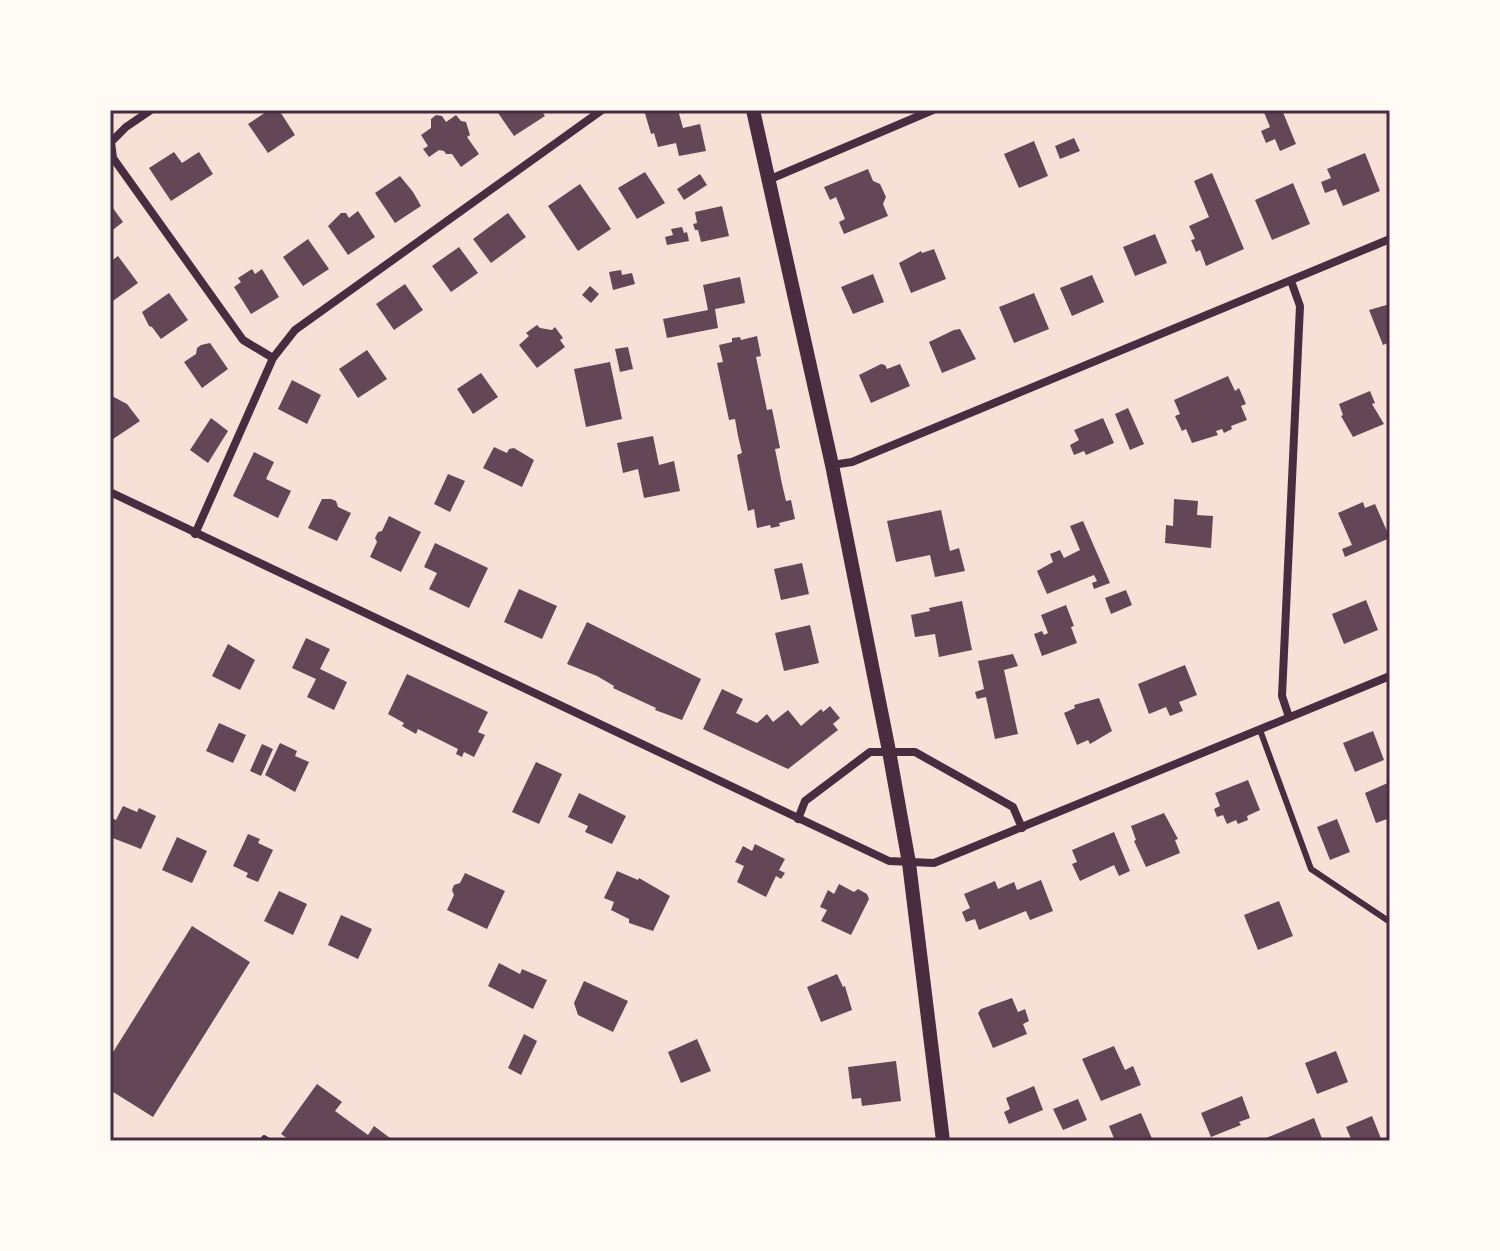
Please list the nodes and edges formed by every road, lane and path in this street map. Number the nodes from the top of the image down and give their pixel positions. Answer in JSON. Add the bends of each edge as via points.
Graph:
{"nodes":[{"id":1,"x":151,"y":110,"type":"edge"},
{"id":2,"x":602,"y":110,"type":"edge"},
{"id":3,"x":753,"y":110,"type":"edge"},
{"id":4,"x":933,"y":110,"type":"edge"},
{"id":5,"x":768,"y":181,"type":"junction"},
{"id":6,"x":1390,"y":239,"type":"edge"},
{"id":7,"x":1291,"y":281,"type":"junction"},
{"id":8,"x":273,"y":358,"type":"junction"},
{"id":9,"x":832,"y":465,"type":"junction"},
{"id":10,"x":110,"y":492,"type":"edge"},
{"id":11,"x":195,"y":534,"type":"junction"},
{"id":12,"x":1390,"y":676,"type":"edge"},
{"id":13,"x":1289,"y":717,"type":"junction"},
{"id":14,"x":1260,"y":730,"type":"junction"},
{"id":15,"x":889,"y":751,"type":"junction"},
{"id":16,"x":798,"y":819,"type":"junction"},
{"id":17,"x":1022,"y":828,"type":"junction"},
{"id":18,"x":909,"y":863,"type":"junction"},
{"id":19,"x":1390,"y":922,"type":"edge"},
{"id":20,"x":261,"y":1141,"type":"edge"},
{"id":21,"x":271,"y":1141,"type":"edge"},
{"id":22,"x":943,"y":1141,"type":"edge"}],
"edges":[{"from":1,"to":8,"type":"street","via":[[111,142],[113,158],[243,340]]},
{"from":2,"to":8,"type":"street","via":[[295,330]]},
{"from":3,"to":5,"type":"street"},
{"from":4,"to":5,"type":"street"},
{"from":5,"to":9,"type":"street"},
{"from":6,"to":7,"type":"street"},
{"from":7,"to":9,"type":"street","via":[[852,462]]},
{"from":7,"to":13,"type":"street","via":[[1300,306],[1282,696]]},
{"from":8,"to":11,"type":"street"},
{"from":9,"to":15,"type":"street"},
{"from":10,"to":11,"type":"street"},
{"from":11,"to":16,"type":"street"},
{"from":12,"to":13,"type":"street"},
{"from":13,"to":14,"type":"street"},
{"from":14,"to":17,"type":"street"},
{"from":14,"to":19,"type":"lane","via":[[1311,869]]},
{"from":15,"to":16,"type":"street","via":[[870,752],[805,801]]},
{"from":15,"to":17,"type":"street","via":[[915,752],[1013,807]]},
{"from":15,"to":18,"type":"street"},
{"from":16,"to":18,"type":"street","via":[[889,861]]},
{"from":17,"to":18,"type":"street","via":[[934,863]]},
{"from":18,"to":22,"type":"street"},
{"from":20,"to":21,"type":"path"}]}
